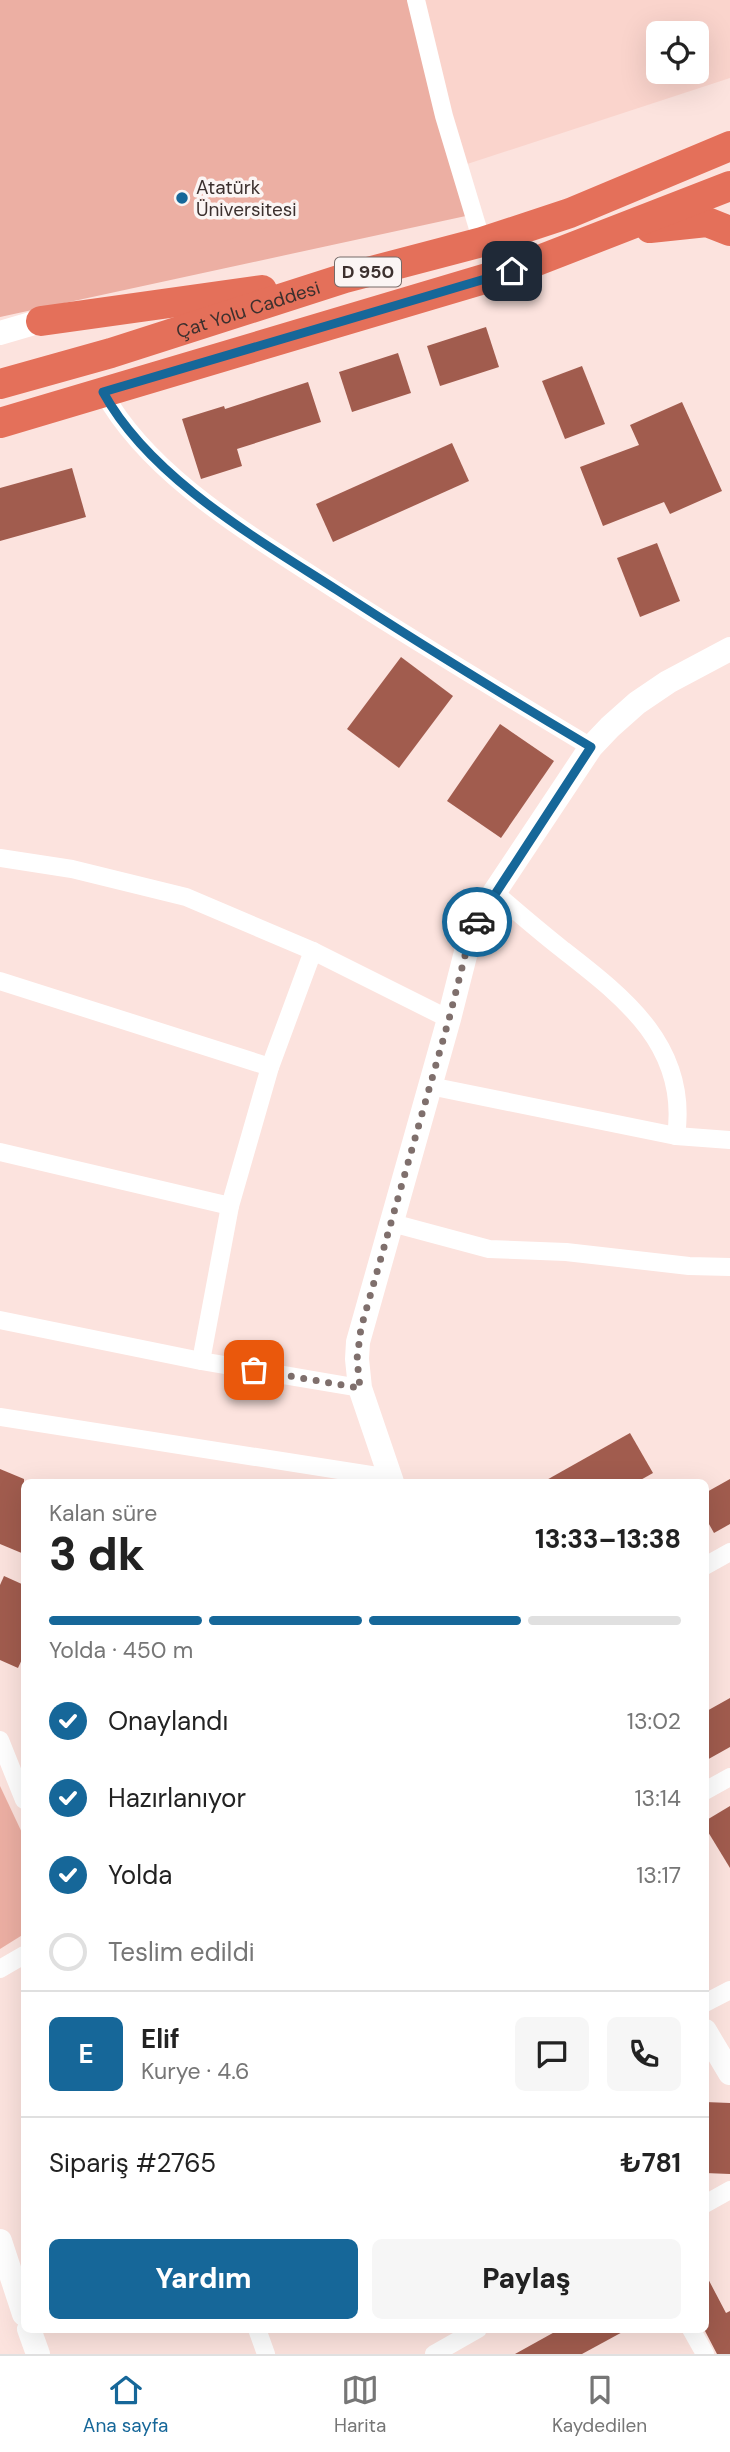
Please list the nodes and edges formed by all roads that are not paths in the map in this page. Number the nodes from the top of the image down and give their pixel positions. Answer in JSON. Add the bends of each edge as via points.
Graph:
{"nodes":[{"id":1,"x":416,"y":0,"type":"edge"},
{"id":2,"x":730,"y":146,"type":"edge"},
{"id":3,"x":730,"y":186,"type":"edge"},
{"id":4,"x":618,"y":230,"type":"junction"},
{"id":5,"x":730,"y":232,"type":"edge"},
{"id":6,"x":482,"y":242,"type":"junction"},
{"id":7,"x":345,"y":278,"type":"junction"},
{"id":8,"x":41,"y":321,"type":"joint"},
{"id":9,"x":0,"y":333,"type":"edge"},
{"id":10,"x":0,"y":384,"type":"edge"},
{"id":11,"x":103,"y":392,"type":"junction"},
{"id":12,"x":0,"y":423,"type":"edge"},
{"id":13,"x":730,"y":649,"type":"edge"},
{"id":14,"x":591,"y":747,"type":"junction"},
{"id":15,"x":0,"y":858,"type":"edge"},
{"id":16,"x":495,"y":893,"type":"junction"},
{"id":17,"x":313,"y":951,"type":"junction"},
{"id":18,"x":0,"y":981,"type":"edge"},
{"id":19,"x":449,"y":1019,"type":"junction"},
{"id":20,"x":271,"y":1067,"type":"junction"},
{"id":21,"x":430,"y":1086,"type":"junction"},
{"id":22,"x":676,"y":1136,"type":"junction"},
{"id":23,"x":730,"y":1140,"type":"edge"},
{"id":24,"x":0,"y":1152,"type":"edge"},
{"id":25,"x":230,"y":1206,"type":"junction"},
{"id":26,"x":392,"y":1223,"type":"junction"},
{"id":27,"x":730,"y":1267,"type":"edge"},
{"id":28,"x":0,"y":1320,"type":"edge"},
{"id":29,"x":201,"y":1361,"type":"junction"},
{"id":30,"x":360,"y":1388,"type":"junction"},
{"id":31,"x":0,"y":1417,"type":"edge"},
{"id":32,"x":385,"y":1479,"type":"edge"},
{"id":33,"x":391,"y":1479,"type":"edge"},
{"id":34,"x":730,"y":1552,"type":"edge"},
{"id":35,"x":709,"y":1564,"type":"edge"},
{"id":36,"x":0,"y":1740,"type":"edge"},
{"id":37,"x":730,"y":1777,"type":"edge"},
{"id":38,"x":709,"y":1789,"type":"edge"},
{"id":39,"x":21,"y":1792,"type":"edge"},
{"id":40,"x":21,"y":1957,"type":"edge"},
{"id":41,"x":0,"y":1969,"type":"edge"},
{"id":42,"x":730,"y":1990,"type":"edge"},
{"id":43,"x":709,"y":2001,"type":"edge"},
{"id":44,"x":709,"y":2038,"type":"edge"},
{"id":45,"x":730,"y":2073,"type":"edge"},
{"id":46,"x":730,"y":2190,"type":"edge"},
{"id":47,"x":709,"y":2202,"type":"edge"},
{"id":48,"x":0,"y":2241,"type":"edge"},
{"id":49,"x":21,"y":2305,"type":"edge"},
{"id":50,"x":30,"y":2333,"type":"edge"},
{"id":51,"x":258,"y":2333,"type":"edge"},
{"id":52,"x":471,"y":2333,"type":"edge"},
{"id":53,"x":693,"y":2333,"type":"edge"},
{"id":54,"x":38,"y":2354,"type":"edge"},
{"id":55,"x":266,"y":2354,"type":"edge"},
{"id":56,"x":435,"y":2354,"type":"edge"},
{"id":57,"x":705,"y":2354,"type":"edge"}],
"edges":[{"from":1,"to":6,"type":"street","via":[[444,116]]},
{"from":2,"to":6,"type":"highway","name":"Çat Yolu Caddesi","number":"D 950","via":[[570,213]]},
{"from":3,"to":4,"type":"highway","name":"Çat Yolu Caddesi","number":"D 950"},
{"from":4,"to":5,"type":"highway","via":[[707,222]]},
{"from":4,"to":11,"type":"highway","name":"Çat Yolu Caddesi","number":"D 950","via":[[512,271]]},
{"from":6,"to":7,"type":"highway","name":"Çat Yolu Caddesi","number":"D 950"},
{"from":7,"to":8,"type":"highway"},
{"from":7,"to":10,"type":"highway","name":"Çat Yolu Caddesi","number":"D 950"},
{"from":8,"to":9,"type":"street"},
{"from":11,"to":12,"type":"highway","name":"Çat Yolu Caddesi","number":"D 950"},
{"from":11,"to":14,"type":"street","via":[[125,426],[170,475],[416,642]]},
{"from":13,"to":14,"type":"street","via":[[637,703]]},
{"from":14,"to":16,"type":"street"},
{"from":15,"to":17,"type":"street","via":[[72,869],[186,897]]},
{"from":16,"to":19,"type":"street","via":[[469,940]]},
{"from":16,"to":22,"type":"street","via":[[607,985],[650,1030],[673,1075],[678,1101]]},
{"from":17,"to":19,"type":"street"},
{"from":17,"to":20,"type":"street"},
{"from":18,"to":20,"type":"street"},
{"from":19,"to":21,"type":"street"},
{"from":20,"to":25,"type":"street"},
{"from":21,"to":22,"type":"street"},
{"from":21,"to":26,"type":"street"},
{"from":22,"to":23,"type":"street"},
{"from":24,"to":25,"type":"street"},
{"from":25,"to":29,"type":"street"},
{"from":26,"to":27,"type":"street","via":[[489,1249]]},
{"from":26,"to":30,"type":"street","via":[[358,1342]]},
{"from":28,"to":29,"type":"street"},
{"from":29,"to":30,"type":"street"},
{"from":30,"to":33,"type":"street"},
{"from":31,"to":32,"type":"street"},
{"from":34,"to":35,"type":"street"},
{"from":36,"to":39,"type":"street"},
{"from":37,"to":38,"type":"street"},
{"from":40,"to":41,"type":"street"},
{"from":42,"to":43,"type":"street"},
{"from":44,"to":45,"type":"street"},
{"from":46,"to":47,"type":"street"},
{"from":48,"to":49,"type":"street"},
{"from":50,"to":54,"type":"street"},
{"from":51,"to":55,"type":"street"},
{"from":52,"to":56,"type":"street"},
{"from":53,"to":57,"type":"street"}]}
